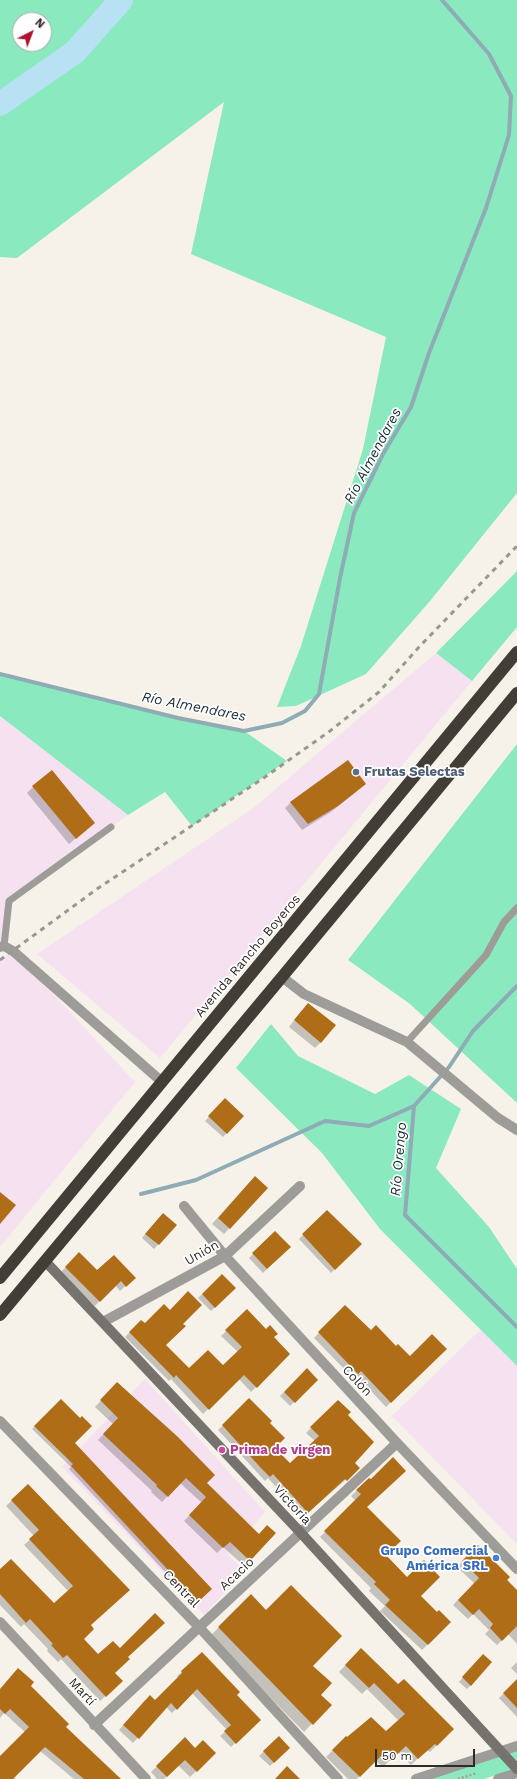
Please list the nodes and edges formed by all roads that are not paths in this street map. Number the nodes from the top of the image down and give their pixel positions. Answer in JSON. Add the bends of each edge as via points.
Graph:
{"nodes":[{"id":1,"x":517,"y":652,"type":"edge"},
{"id":2,"x":517,"y":693,"type":"edge"},
{"id":3,"x":111,"y":827,"type":"dead end"},
{"id":4,"x":517,"y":908,"type":"edge"},
{"id":5,"x":2,"y":947,"type":"edge"},
{"id":6,"x":282,"y":977,"type":"junction"},
{"id":7,"x":408,"y":1042,"type":"junction"},
{"id":8,"x":161,"y":1081,"type":"junction"},
{"id":9,"x":517,"y":1130,"type":"edge"},
{"id":10,"x":300,"y":1186,"type":"dead end"},
{"id":11,"x":184,"y":1206,"type":"dead end"},
{"id":12,"x":225,"y":1256,"type":"junction"},
{"id":13,"x":45,"y":1261,"type":"junction"},
{"id":14,"x":0,"y":1278,"type":"edge"},
{"id":15,"x":0,"y":1315,"type":"edge"},
{"id":16,"x":103,"y":1322,"type":"junction"},
{"id":17,"x":0,"y":1421,"type":"edge"},
{"id":18,"x":397,"y":1443,"type":"junction"},
{"id":19,"x":300,"y":1532,"type":"junction"},
{"id":20,"x":517,"y":1569,"type":"edge"},
{"id":21,"x":0,"y":1622,"type":"edge"},
{"id":22,"x":200,"y":1627,"type":"junction"},
{"id":23,"x":94,"y":1725,"type":"junction"},
{"id":24,"x":517,"y":1746,"type":"edge"},
{"id":25,"x":502,"y":1751,"type":"junction"},
{"id":26,"x":517,"y":1769,"type":"edge"},
{"id":27,"x":517,"y":1773,"type":"edge"},
{"id":28,"x":146,"y":1779,"type":"edge"},
{"id":29,"x":338,"y":1779,"type":"edge"},
{"id":30,"x":416,"y":1779,"type":"edge"},
{"id":31,"x":498,"y":1779,"type":"edge"}],
"edges":[{"from":1,"to":8,"type":"highway","name":"Avenida Rancho Boyeros"},
{"from":2,"to":6,"type":"highway"},
{"from":3,"to":5,"type":"lane","via":[[10,901]]},
{"from":4,"to":7,"type":"lane","via":[[504,922],[486,955]]},
{"from":5,"to":8,"type":"street","via":[[13,951],[28,963]]},
{"from":6,"to":7,"type":"street","via":[[304,994]]},
{"from":6,"to":13,"type":"highway"},
{"from":7,"to":9,"type":"street","via":[[498,1118]]},
{"from":8,"to":14,"type":"highway","name":"Avenida Rancho Boyeros"},
{"from":10,"to":12,"type":"street","name":"Unión"},
{"from":11,"to":12,"type":"street","name":"Colón"},
{"from":12,"to":16,"type":"street","name":"Unión"},
{"from":12,"to":18,"type":"street","name":"Colón"},
{"from":13,"to":15,"type":"highway"},
{"from":13,"to":16,"type":"street","name":"Victoria"},
{"from":16,"to":19,"type":"street","name":"Victoria"},
{"from":17,"to":22,"type":"street","name":"Central"},
{"from":18,"to":19,"type":"street","name":"Acacio"},
{"from":18,"to":20,"type":"street","name":"Colón"},
{"from":19,"to":22,"type":"street","name":"Acacio"},
{"from":19,"to":25,"type":"street","name":"Victoria"},
{"from":21,"to":23,"type":"street","name":"Martí"},
{"from":22,"to":23,"type":"street","name":"Acacio"},
{"from":22,"to":29,"type":"street","name":"Central"},
{"from":23,"to":28,"type":"street","name":"Martí"},
{"from":24,"to":25,"type":"street"},
{"from":25,"to":26,"type":"street","name":"Victoria"},
{"from":25,"to":30,"type":"street"},
{"from":27,"to":31,"type":"street"}]}
